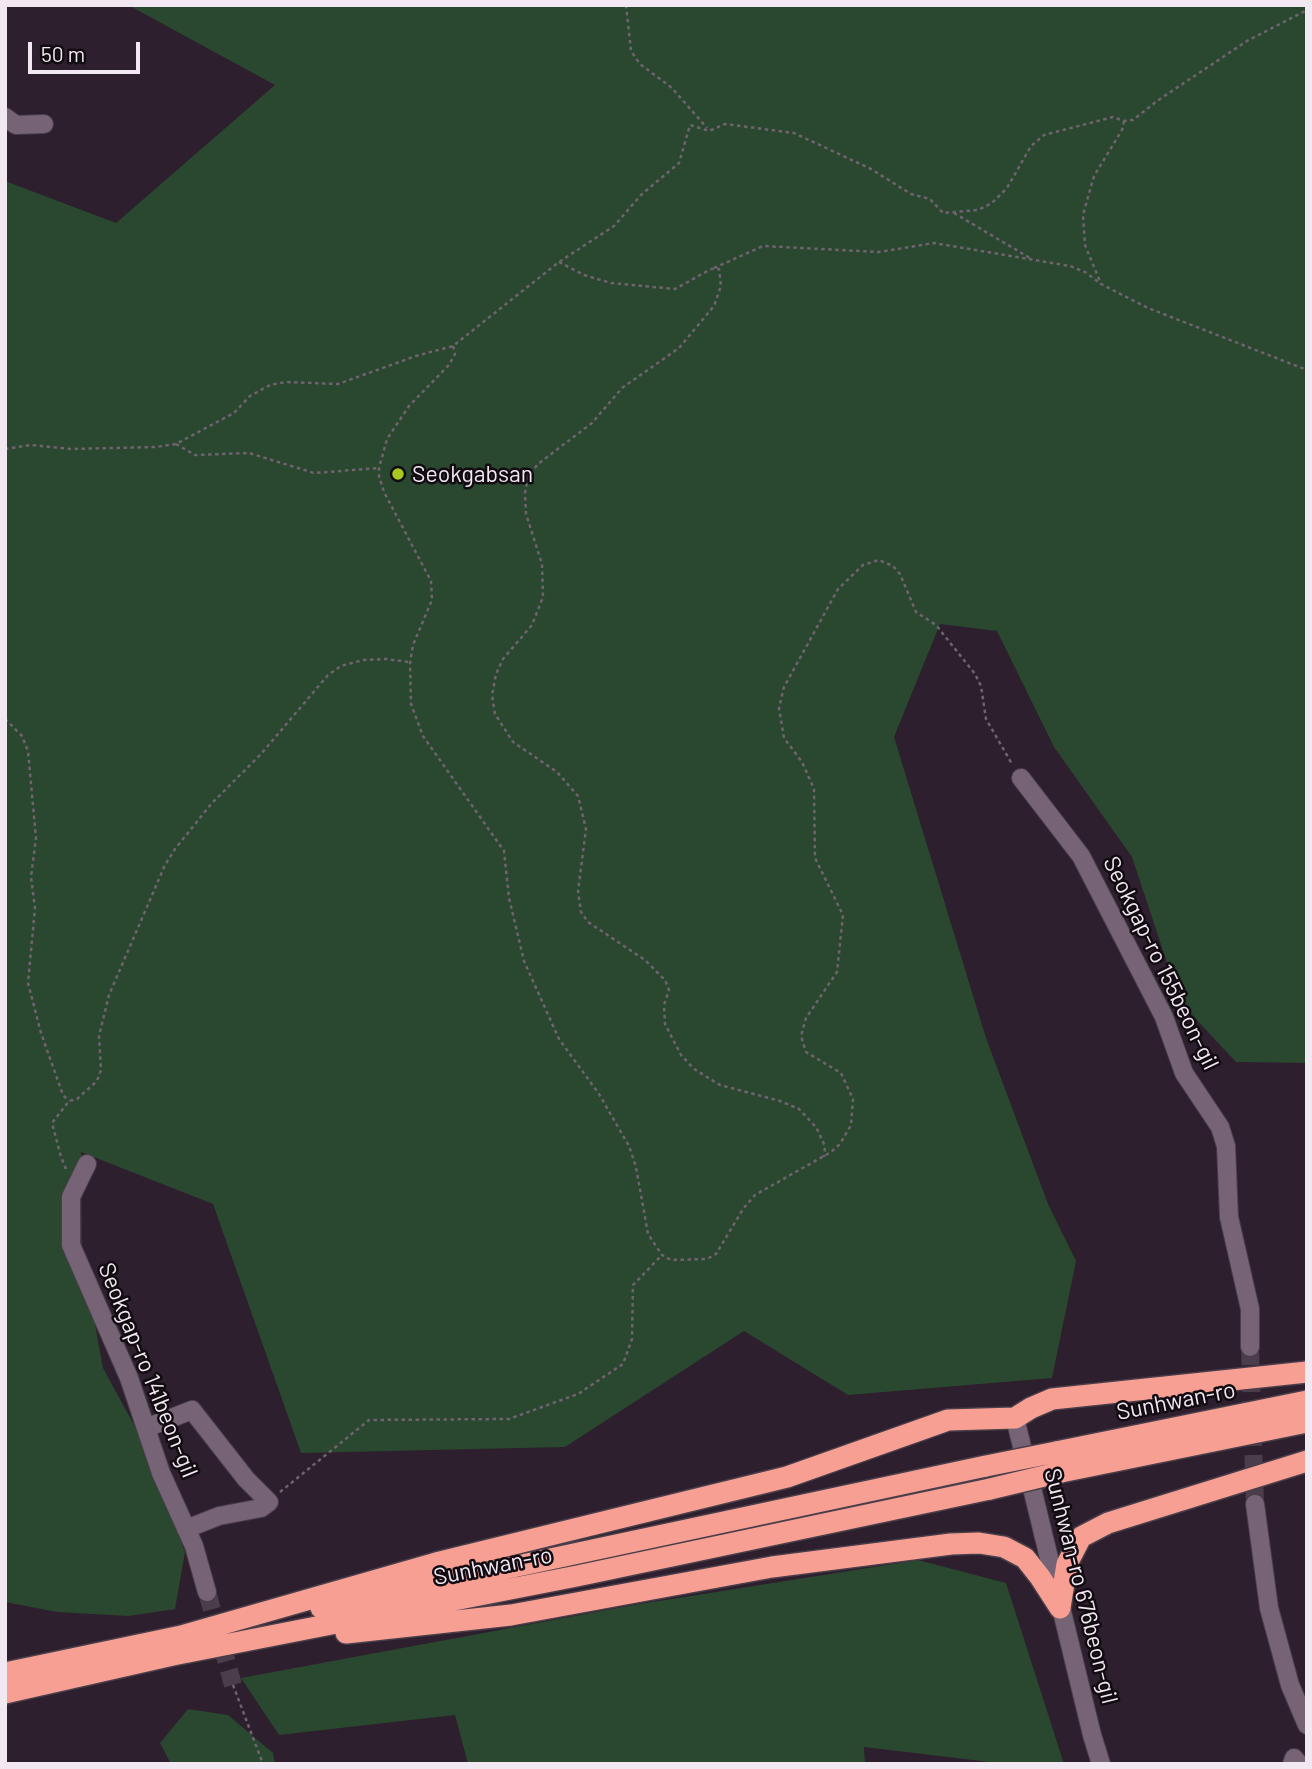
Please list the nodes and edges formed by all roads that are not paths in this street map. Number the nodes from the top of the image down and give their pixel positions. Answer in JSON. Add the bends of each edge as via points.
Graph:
{"nodes":[{"id":1,"x":5,"y":117,"type":"edge"},
{"id":2,"x":44,"y":124,"type":"dead end"},
{"id":3,"x":1021,"y":778,"type":"road end"},
{"id":4,"x":87,"y":1164,"type":"dead end"},
{"id":5,"x":1250,"y":1347,"type":"tunnel mouth"},
{"id":6,"x":1307,"y":1372,"type":"edge"},
{"id":7,"x":1307,"y":1401,"type":"edge"},
{"id":8,"x":1016,"y":1418,"type":"junction"},
{"id":9,"x":1307,"y":1422,"type":"edge"},
{"id":10,"x":146,"y":1428,"type":"junction"},
{"id":11,"x":1307,"y":1461,"type":"edge"},
{"id":12,"x":1058,"y":1462,"type":"junction"},
{"id":13,"x":1255,"y":1504,"type":"tunnel mouth"},
{"id":14,"x":186,"y":1529,"type":"junction"},
{"id":15,"x":207,"y":1592,"type":"tunnel mouth"},
{"id":16,"x":1060,"y":1608,"type":"junction"},
{"id":17,"x":174,"y":1646,"type":"junction"},
{"id":18,"x":5,"y":1673,"type":"edge"},
{"id":19,"x":5,"y":1693,"type":"edge"},
{"id":20,"x":1307,"y":1724,"type":"edge"},
{"id":21,"x":1101,"y":1764,"type":"edge"},
{"id":22,"x":1292,"y":1764,"type":"edge"},
{"id":23,"x":1299,"y":1764,"type":"edge"}],
"edges":[{"from":1,"to":2,"type":"street","via":[[16,125]]},
{"from":3,"to":5,"type":"street","name":"Seokgap-ro 155beon-gil","via":[[1081,856],[1164,1017],[1184,1073],[1220,1127],[1226,1146],[1229,1217],[1250,1309]]},
{"from":4,"to":10,"type":"street","name":"Seokgap-ro 141beon-gil","via":[[71,1197],[71,1245]]},
{"from":6,"to":8,"type":"highway","via":[[1052,1399]]},
{"from":7,"to":12,"type":"highway","name":"Sunhwan-ro"},
{"from":8,"to":16,"type":"street","name":"Sunhwan-ro 676beon-gil"},
{"from":8,"to":17,"type":"highway","via":[[948,1420],[787,1477],[436,1563]]},
{"from":9,"to":12,"type":"highway","name":"Sunhwan-ro"},
{"from":10,"to":14,"type":"street","name":"Seokgap-ro 141beon-gil"},
{"from":10,"to":14,"type":"street","via":[[192,1410],[269,1502]]},
{"from":11,"to":16,"type":"highway","via":[[1108,1522],[1081,1537],[1067,1564]]},
{"from":12,"to":17,"type":"highway","name":"Sunhwan-ro","bridge":true,"via":[[986,1466],[575,1553]]},
{"from":12,"to":17,"type":"highway","name":"Sunhwan-ro","bridge":true,"via":[[990,1489],[577,1576]]},
{"from":13,"to":20,"type":"street","via":[[1269,1608],[1290,1685]]},
{"from":14,"to":15,"type":"street","name":"Seokgap-ro 141beon-gil"},
{"from":16,"to":17,"type":"highway","via":[[1025,1558],[1003,1547],[951,1544],[772,1567],[511,1615]]},
{"from":16,"to":21,"type":"street","name":"Sunhwan-ro 676beon-gil"},
{"from":17,"to":18,"type":"highway","name":"Sunhwan-ro"},
{"from":17,"to":19,"type":"highway","name":"Sunhwan-ro"},
{"from":22,"to":23,"type":"street","via":[[1294,1758]]}]}
